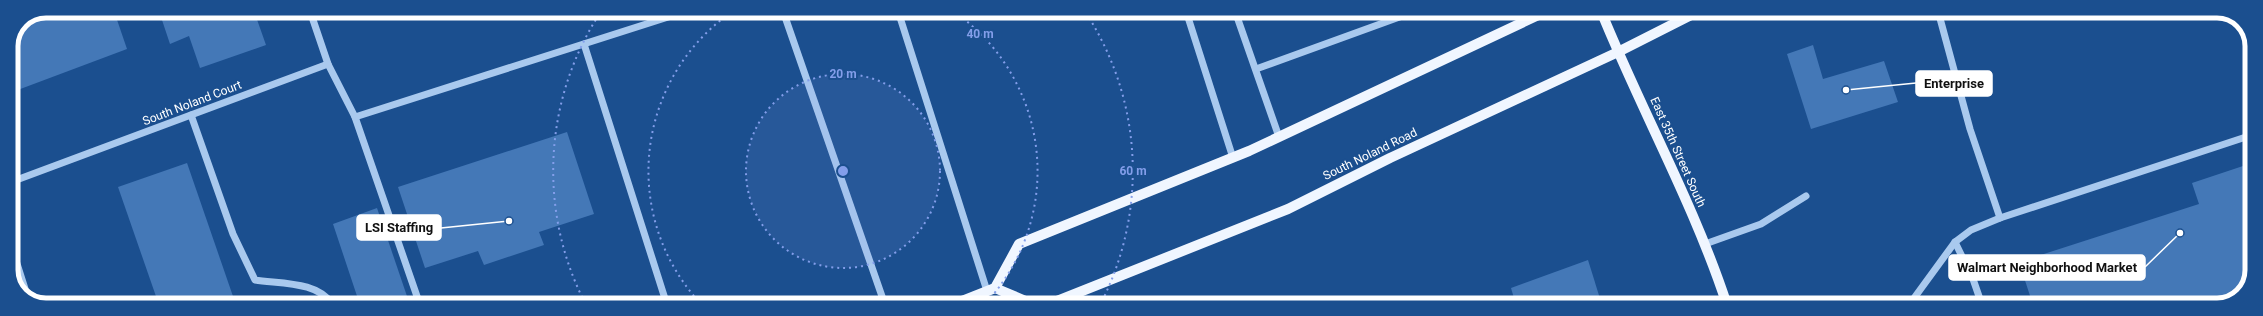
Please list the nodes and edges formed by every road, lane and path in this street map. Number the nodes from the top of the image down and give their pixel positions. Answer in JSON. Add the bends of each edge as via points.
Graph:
{"nodes":[{"id":1,"x":312,"y":18,"type":"edge"},
{"id":2,"x":665,"y":18,"type":"edge"},
{"id":3,"x":785,"y":18,"type":"edge"},
{"id":4,"x":900,"y":18,"type":"edge"},
{"id":5,"x":1188,"y":18,"type":"edge"},
{"id":6,"x":1238,"y":18,"type":"edge"},
{"id":7,"x":1397,"y":18,"type":"edge"},
{"id":8,"x":1532,"y":18,"type":"edge"},
{"id":9,"x":1604,"y":18,"type":"edge"},
{"id":10,"x":1685,"y":18,"type":"edge"},
{"id":11,"x":1940,"y":18,"type":"edge"},
{"id":12,"x":584,"y":44,"type":"junction"},
{"id":13,"x":1618,"y":52,"type":"junction"},
{"id":14,"x":328,"y":64,"type":"junction"},
{"id":15,"x":1256,"y":69,"type":"junction"},
{"id":16,"x":190,"y":115,"type":"junction"},
{"id":17,"x":355,"y":116,"type":"junction"},
{"id":18,"x":1279,"y":137,"type":"junction"},
{"id":19,"x":2245,"y":137,"type":"edge"},
{"id":20,"x":1233,"y":158,"type":"junction"},
{"id":21,"x":18,"y":179,"type":"edge"},
{"id":22,"x":1806,"y":196,"type":"dead end"},
{"id":23,"x":2000,"y":218,"type":"junction"},
{"id":24,"x":1955,"y":242,"type":"junction"},
{"id":25,"x":1705,"y":244,"type":"junction"},
{"id":26,"x":18,"y":267,"type":"edge"},
{"id":27,"x":25,"y":288,"type":"edge"},
{"id":28,"x":991,"y":289,"type":"junction"},
{"id":29,"x":329,"y":298,"type":"edge"},
{"id":30,"x":418,"y":298,"type":"edge"},
{"id":31,"x":665,"y":298,"type":"edge"},
{"id":32,"x":883,"y":298,"type":"edge"},
{"id":33,"x":969,"y":298,"type":"edge"},
{"id":34,"x":1016,"y":298,"type":"edge"},
{"id":35,"x":1065,"y":298,"type":"edge"},
{"id":36,"x":1724,"y":298,"type":"edge"},
{"id":37,"x":1914,"y":298,"type":"edge"},
{"id":38,"x":1980,"y":298,"type":"edge"}],
"edges":[{"from":1,"to":14,"type":"street"},
{"from":2,"to":12,"type":"street"},
{"from":3,"to":32,"type":"street"},
{"from":4,"to":28,"type":"street"},
{"from":5,"to":20,"type":"street"},
{"from":6,"to":15,"type":"street"},
{"from":7,"to":15,"type":"street"},
{"from":8,"to":18,"type":"main road"},
{"from":9,"to":13,"type":"main road","name":"East 35th Street South"},
{"from":10,"to":13,"type":"main road","name":"South Noland Road"},
{"from":11,"to":23,"type":"street","via":[[1970,129]]},
{"from":12,"to":17,"type":"street"},
{"from":12,"to":31,"type":"street"},
{"from":13,"to":25,"type":"main road","name":"East 35th Street South"},
{"from":13,"to":35,"type":"main road","name":"South Noland Road","via":[[1390,158],[1288,209]]},
{"from":14,"to":16,"type":"street","name":"South Noland Court"},
{"from":14,"to":17,"type":"street"},
{"from":15,"to":18,"type":"street"},
{"from":16,"to":21,"type":"street","name":"South Noland Court"},
{"from":16,"to":29,"type":"street","via":[[232,234],[256,280],[304,286]]},
{"from":17,"to":30,"type":"street"},
{"from":18,"to":20,"type":"main road"},
{"from":19,"to":23,"type":"street"},
{"from":20,"to":28,"type":"main road","via":[[1018,244]]},
{"from":22,"to":25,"type":"street","via":[[1761,224]]},
{"from":23,"to":24,"type":"street","via":[[1972,230]]},
{"from":24,"to":37,"type":"street"},
{"from":24,"to":38,"type":"street"},
{"from":25,"to":36,"type":"main road","name":"East 35th Street South"},
{"from":26,"to":27,"type":"street"},
{"from":28,"to":33,"type":"main road"},
{"from":28,"to":34,"type":"main road"}]}
